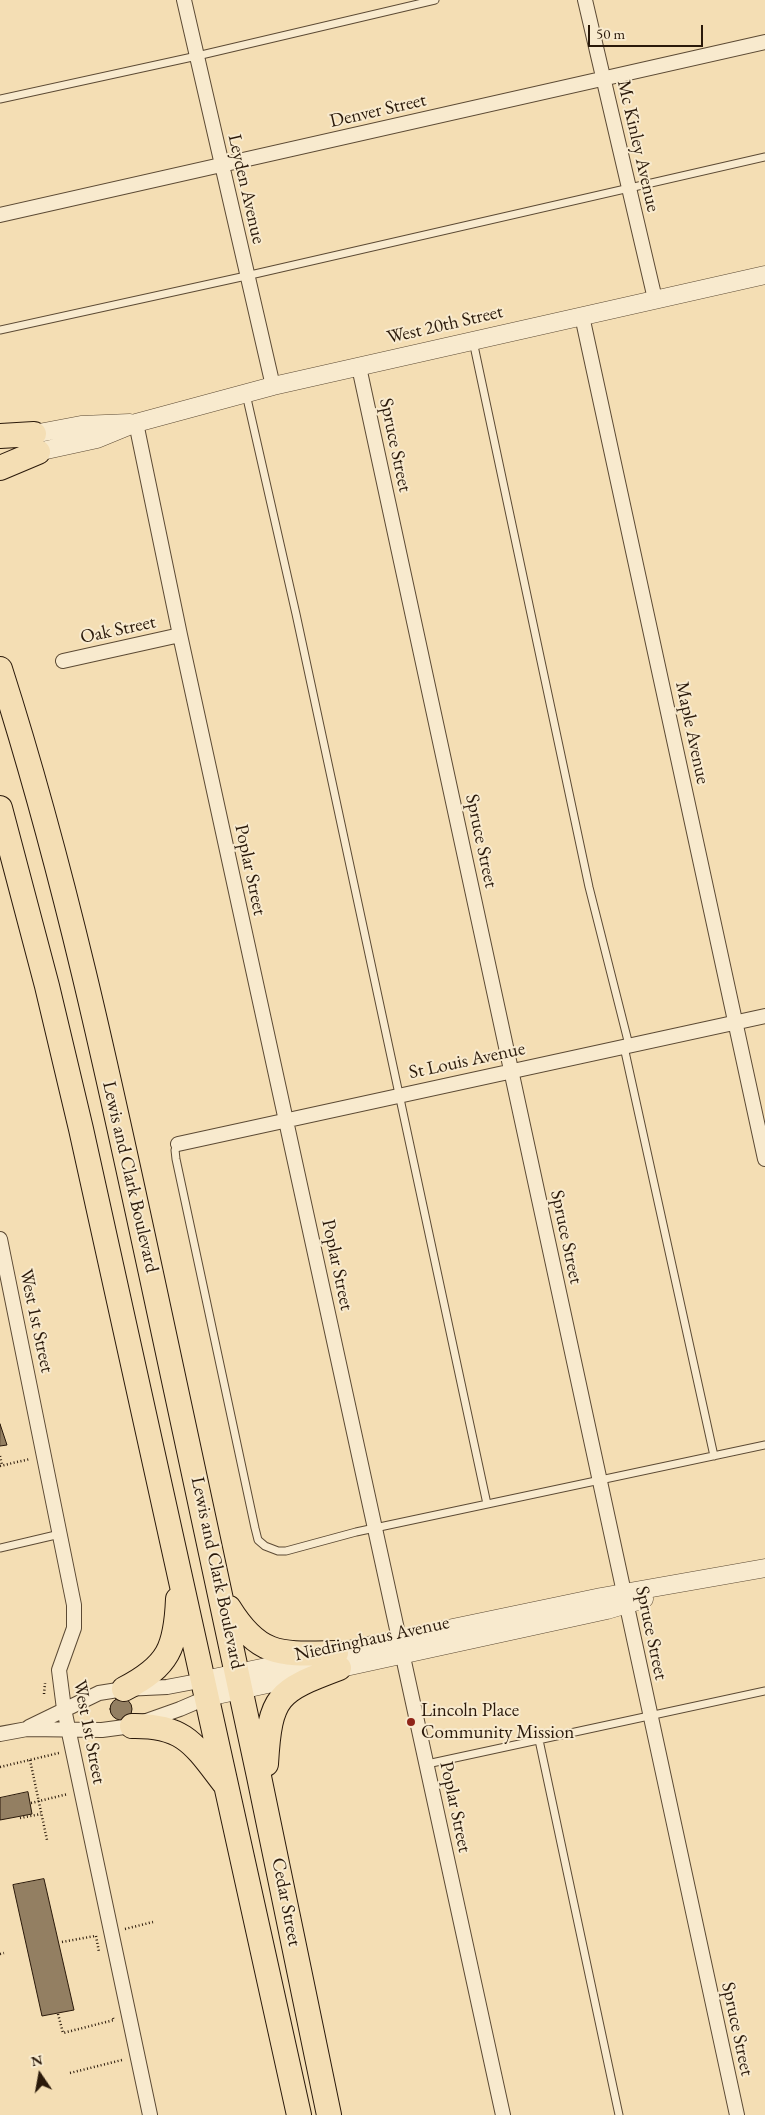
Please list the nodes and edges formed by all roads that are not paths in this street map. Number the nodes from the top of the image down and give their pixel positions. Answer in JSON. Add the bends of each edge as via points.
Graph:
{"nodes":[{"id":1,"x":184,"y":0,"type":"edge"},
{"id":2,"x":435,"y":0,"type":"edge"},
{"id":3,"x":585,"y":0,"type":"edge"},
{"id":4,"x":765,"y":42,"type":"edge"},
{"id":5,"x":196,"y":56,"type":"junction"},
{"id":6,"x":603,"y":79,"type":"junction"},
{"id":7,"x":0,"y":99,"type":"edge"},
{"id":8,"x":765,"y":157,"type":"edge"},
{"id":9,"x":222,"y":166,"type":"junction"},
{"id":10,"x":628,"y":189,"type":"junction"},
{"id":11,"x":0,"y":215,"type":"edge"},
{"id":12,"x":765,"y":275,"type":"edge"},
{"id":13,"x":246,"y":276,"type":"junction"},
{"id":14,"x":655,"y":300,"type":"junction"},
{"id":15,"x":582,"y":316,"type":"junction"},
{"id":16,"x":0,"y":330,"type":"edge"},
{"id":17,"x":472,"y":341,"type":"junction"},
{"id":18,"x":359,"y":367,"type":"junction"},
{"id":19,"x":273,"y":386,"type":"junction"},
{"id":20,"x":246,"y":394,"type":"junction"},
{"id":21,"x":136,"y":423,"type":"junction"},
{"id":22,"x":0,"y":436,"type":"edge"},
{"id":23,"x":0,"y":441,"type":"edge"},
{"id":24,"x":36,"y":443,"type":"junction"},
{"id":25,"x":0,"y":461,"type":"edge"},
{"id":26,"x":0,"y":468,"type":"edge"},
{"id":27,"x":180,"y":635,"type":"junction"},
{"id":28,"x":63,"y":661,"type":"dead end"},
{"id":29,"x":0,"y":669,"type":"edge"},
{"id":30,"x":0,"y":808,"type":"edge"},
{"id":31,"x":765,"y":1016,"type":"edge"},
{"id":32,"x":736,"y":1022,"type":"junction"},
{"id":33,"x":626,"y":1046,"type":"junction"},
{"id":34,"x":511,"y":1071,"type":"junction"},
{"id":35,"x":398,"y":1096,"type":"junction"},
{"id":36,"x":286,"y":1120,"type":"junction"},
{"id":37,"x":178,"y":1144,"type":"joint"},
{"id":38,"x":765,"y":1159,"type":"edge"},
{"id":39,"x":0,"y":1239,"type":"edge"},
{"id":40,"x":765,"y":1445,"type":"edge"},
{"id":41,"x":714,"y":1456,"type":"junction"},
{"id":42,"x":600,"y":1482,"type":"junction"},
{"id":43,"x":487,"y":1504,"type":"junction"},
{"id":44,"x":375,"y":1528,"type":"junction"},
{"id":45,"x":60,"y":1534,"type":"junction"},
{"id":46,"x":0,"y":1548,"type":"edge"},
{"id":47,"x":765,"y":1568,"type":"edge"},
{"id":48,"x":179,"y":1570,"type":"junction"},
{"id":49,"x":222,"y":1599,"type":"junction"},
{"id":50,"x":625,"y":1599,"type":"junction"},
{"id":51,"x":401,"y":1647,"type":"junction"},
{"id":52,"x":338,"y":1660,"type":"junction"},
{"id":53,"x":241,"y":1681,"type":"junction"},
{"id":54,"x":206,"y":1688,"type":"junction"},
{"id":55,"x":124,"y":1689,"type":"junction"},
{"id":56,"x":765,"y":1693,"type":"edge"},
{"id":57,"x":64,"y":1710,"type":"junction"},
{"id":58,"x":650,"y":1717,"type":"junction"},
{"id":59,"x":132,"y":1726,"type":"junction"},
{"id":60,"x":68,"y":1728,"type":"junction"},
{"id":61,"x":26,"y":1729,"type":"junction"},
{"id":62,"x":0,"y":1734,"type":"edge"},
{"id":63,"x":539,"y":1740,"type":"junction"},
{"id":64,"x":427,"y":1764,"type":"junction"},
{"id":65,"x":228,"y":1788,"type":"junction"},
{"id":66,"x":265,"y":1798,"type":"junction"},
{"id":67,"x":150,"y":2115,"type":"edge"},
{"id":68,"x":299,"y":2115,"type":"edge"},
{"id":69,"x":328,"y":2115,"type":"edge"},
{"id":70,"x":503,"y":2115,"type":"edge"},
{"id":71,"x":619,"y":2115,"type":"edge"},
{"id":72,"x":737,"y":2115,"type":"edge"}],
"edges":[{"from":1,"to":5,"type":"street","name":"Leyden Avenue"},
{"from":2,"to":5,"type":"lane"},
{"from":3,"to":6,"type":"street","name":"Mc Kinley Avenue"},
{"from":4,"to":6,"type":"street","name":"Denver Street"},
{"from":5,"to":7,"type":"lane"},
{"from":5,"to":9,"type":"street","name":"Leyden Avenue"},
{"from":6,"to":9,"type":"street","name":"Denver Street"},
{"from":6,"to":10,"type":"street","name":"Mc Kinley Avenue"},
{"from":8,"to":10,"type":"lane"},
{"from":9,"to":11,"type":"street","name":"Denver Street"},
{"from":9,"to":13,"type":"street","name":"Leyden Avenue"},
{"from":10,"to":13,"type":"lane"},
{"from":10,"to":14,"type":"street","name":"Mc Kinley Avenue"},
{"from":12,"to":14,"type":"street","name":"West 20th Street"},
{"from":13,"to":16,"type":"lane"},
{"from":13,"to":19,"type":"street","name":"Leyden Avenue"},
{"from":14,"to":15,"type":"street","name":"West 20th Street"},
{"from":15,"to":17,"type":"street","name":"West 20th Street"},
{"from":15,"to":32,"type":"street","name":"Maple Avenue"},
{"from":17,"to":18,"type":"street","name":"West 20th Street"},
{"from":17,"to":33,"type":"lane"},
{"from":18,"to":19,"type":"street","name":"West 20th Street"},
{"from":18,"to":34,"type":"street","name":"Spruce Street"},
{"from":19,"to":20,"type":"street","name":"West 20th Street"},
{"from":20,"to":21,"type":"street","name":"West 20th Street"},
{"from":20,"to":35,"type":"lane"},
{"from":21,"to":24,"type":"street","name":"West 20th Street","via":[[81,424]]},
{"from":21,"to":27,"type":"street","name":"Poplar Street"},
{"from":22,"to":24,"type":"highway"},
{"from":23,"to":24,"type":"street","name":"West 20th Street"},
{"from":24,"to":25,"type":"street","name":"West 20th Street"},
{"from":24,"to":26,"type":"highway"},
{"from":27,"to":28,"type":"street","name":"Oak Street"},
{"from":27,"to":36,"type":"street","name":"Poplar Street"},
{"from":29,"to":49,"type":"highway","name":"Lewis and Clark Boulevard","via":[[72,922]]},
{"from":30,"to":48,"type":"highway","name":"Lewis and Clark Boulevard","via":[[47,986]]},
{"from":31,"to":32,"type":"street","name":"St Louis Avenue"},
{"from":32,"to":33,"type":"street","name":"St Louis Avenue"},
{"from":32,"to":38,"type":"street","name":"Maple Avenue"},
{"from":33,"to":34,"type":"street","name":"St Louis Avenue"},
{"from":33,"to":41,"type":"lane"},
{"from":34,"to":35,"type":"street","name":"St Louis Avenue"},
{"from":34,"to":42,"type":"street","name":"Spruce Street"},
{"from":35,"to":36,"type":"street","name":"St Louis Avenue"},
{"from":35,"to":43,"type":"lane"},
{"from":36,"to":37,"type":"street","name":"St Louis Avenue"},
{"from":36,"to":44,"type":"street","name":"Poplar Street"},
{"from":37,"to":44,"type":"lane","via":[[176,1159],[258,1540],[270,1549],[286,1552]]},
{"from":39,"to":45,"type":"street","name":"West 1st Street"},
{"from":40,"to":41,"type":"lane"},
{"from":41,"to":42,"type":"lane"},
{"from":42,"to":43,"type":"lane"},
{"from":42,"to":50,"type":"street","name":"Spruce Street"},
{"from":43,"to":44,"type":"lane"},
{"from":44,"to":51,"type":"street","name":"Poplar Street"},
{"from":45,"to":46,"type":"lane"},
{"from":45,"to":57,"type":"street","name":"West 1st Street","via":[[74,1605],[74,1628],[59,1670]]},
{"from":47,"to":50,"type":"street","name":"Niedringhaus Avenue"},
{"from":48,"to":54,"type":"highway","name":"Lewis and Clark Boulevard"},
{"from":48,"to":55,"type":"highway","via":[[172,1646],[153,1672]]},
{"from":49,"to":52,"type":"highway","via":[[241,1628],[255,1642],[285,1653]]},
{"from":49,"to":53,"type":"highway","name":"Lewis and Clark Boulevard"},
{"from":50,"to":51,"type":"street","name":"Niedringhaus Avenue"},
{"from":50,"to":58,"type":"street","name":"Spruce Street"},
{"from":51,"to":52,"type":"street","name":"Niedringhaus Avenue"},
{"from":51,"to":64,"type":"street","name":"Poplar Street"},
{"from":52,"to":53,"type":"street","name":"Niedringhaus Avenue"},
{"from":52,"to":66,"type":"highway","via":[[284,1693],[277,1704],[268,1735]]},
{"from":53,"to":54,"type":"street","name":"Niedringhaus Avenue"},
{"from":53,"to":66,"type":"highway","name":"Cedar Street"},
{"from":54,"to":55,"type":"street","name":"Niedringhaus Avenue"},
{"from":54,"to":59,"type":"street","name":"Niedringhaus Avenue","via":[[180,1709]]},
{"from":54,"to":65,"type":"highway","name":"Cedar Street"},
{"from":55,"to":57,"type":"street","name":"Niedringhaus Avenue","via":[[99,1693]]},
{"from":56,"to":58,"type":"lane"},
{"from":57,"to":60,"type":"street","name":"West 1st Street"},
{"from":57,"to":61,"type":"street","name":"Niedringhaus Avenue"},
{"from":58,"to":63,"type":"lane"},
{"from":58,"to":72,"type":"street","name":"Spruce Street"},
{"from":59,"to":60,"type":"street","name":"Niedringhaus Avenue","via":[[102,1730]]},
{"from":59,"to":65,"type":"highway","via":[[156,1726],[180,1734],[200,1752]]},
{"from":60,"to":61,"type":"street","name":"Niedringhaus Avenue"},
{"from":60,"to":67,"type":"street","name":"West 1st Street"},
{"from":61,"to":62,"type":"street","name":"Niedringhaus Avenue"},
{"from":63,"to":64,"type":"lane"},
{"from":63,"to":71,"type":"lane"},
{"from":64,"to":70,"type":"street","name":"Poplar Street"},
{"from":65,"to":68,"type":"highway","name":"Cedar Street"},
{"from":66,"to":69,"type":"highway","name":"Cedar Street"}]}
